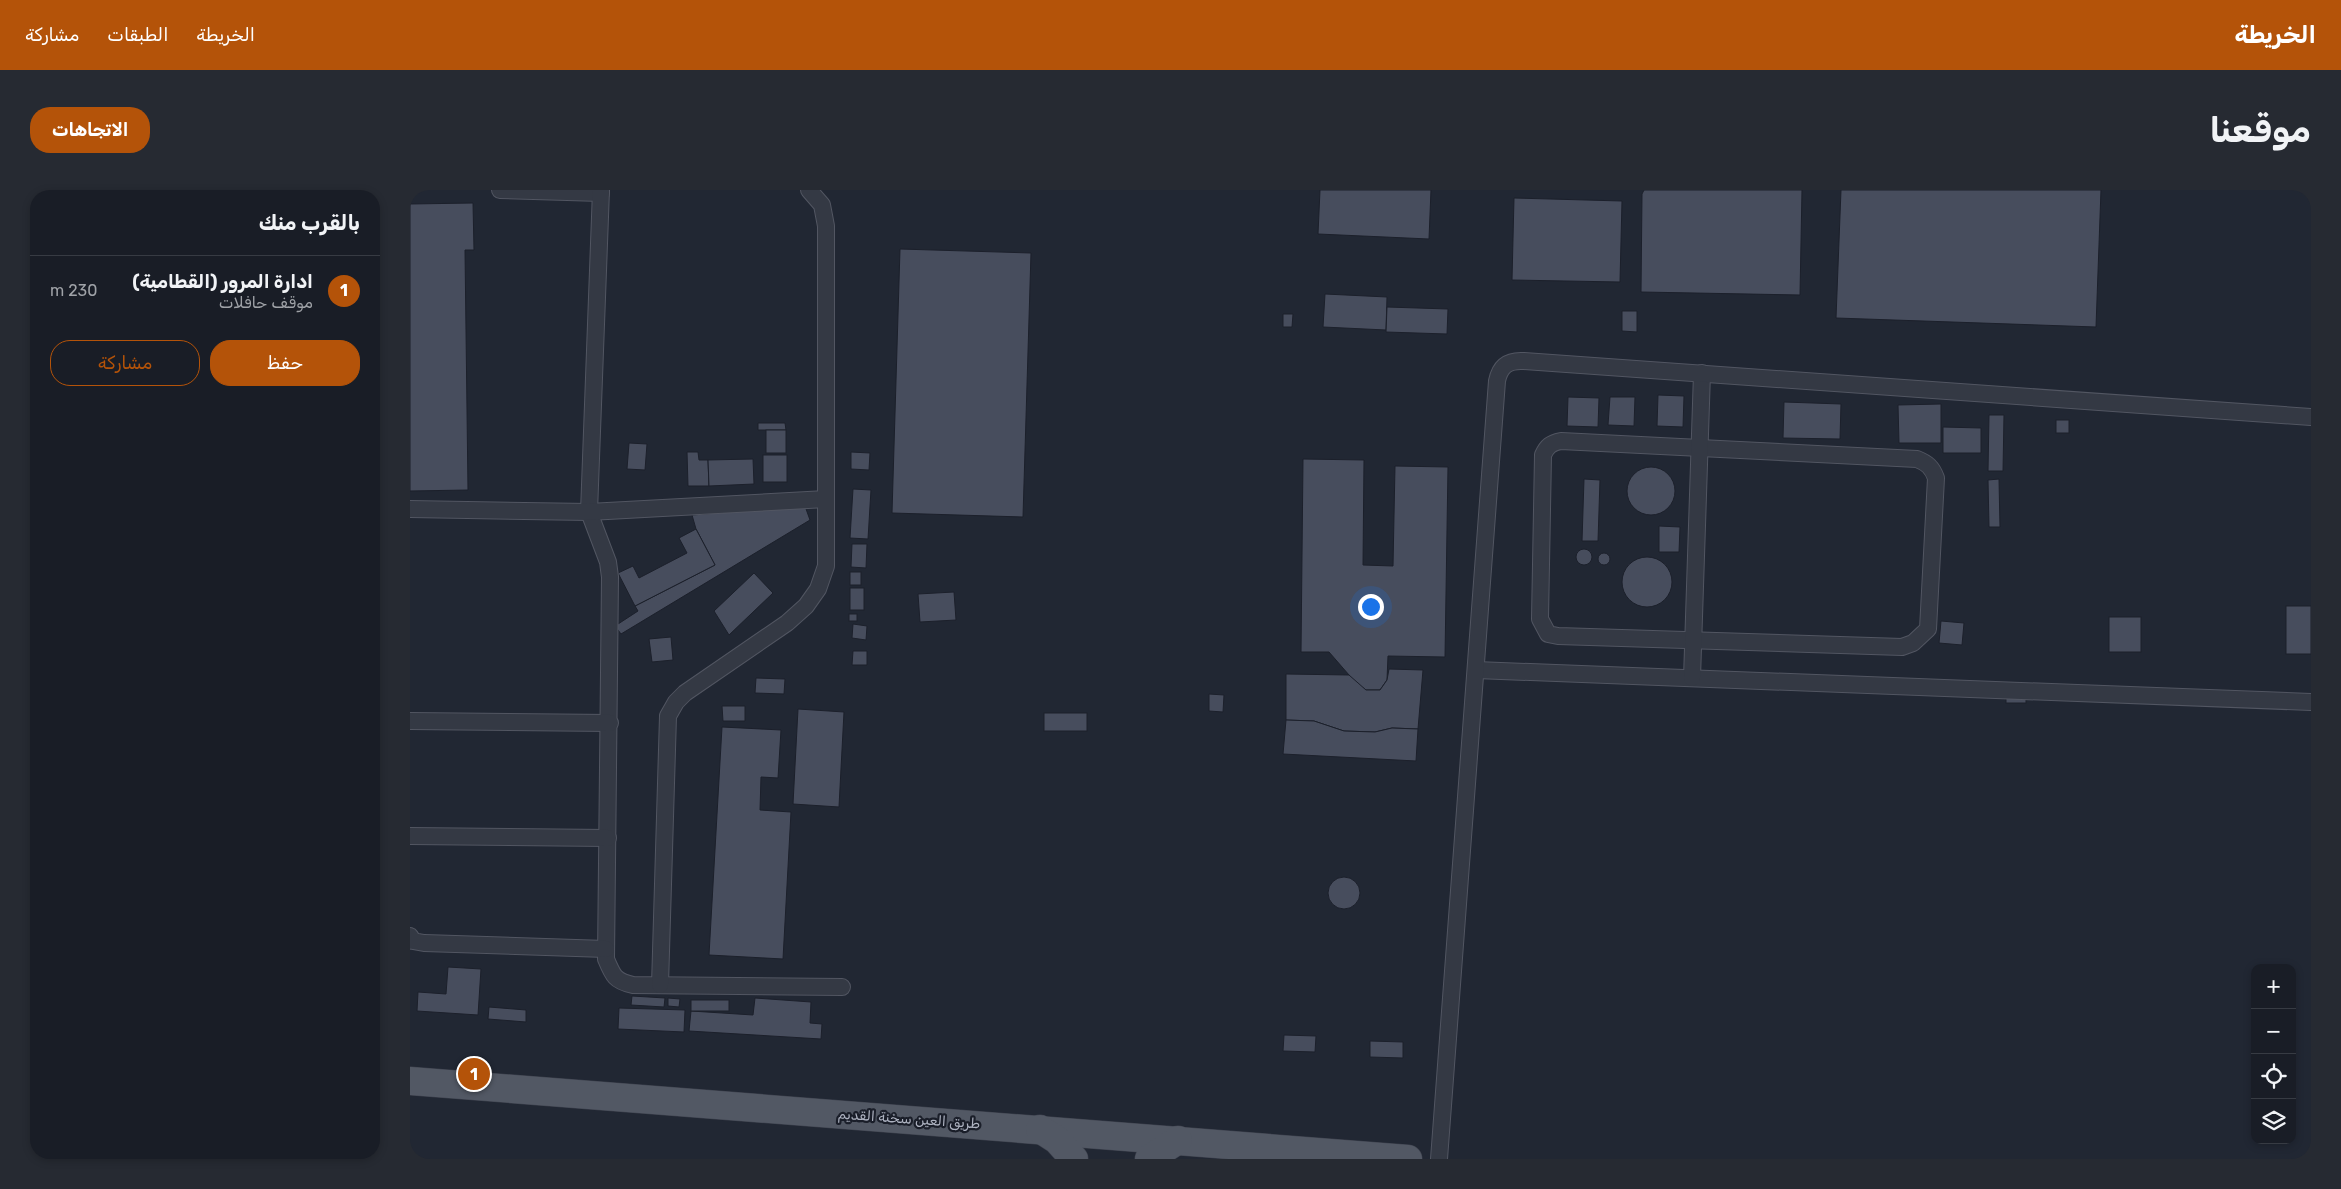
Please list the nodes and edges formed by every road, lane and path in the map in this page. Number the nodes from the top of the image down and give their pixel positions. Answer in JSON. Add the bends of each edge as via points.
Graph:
{"nodes":[{"id":1,"x":500,"y":190,"type":"edge"},
{"id":2,"x":809,"y":190,"type":"edge"},
{"id":3,"x":601,"y":191,"type":"edge"},
{"id":4,"x":1702,"y":373,"type":"junction"},
{"id":5,"x":2311,"y":417,"type":"edge"},
{"id":6,"x":1700,"y":448,"type":"junction"},
{"id":7,"x":826,"y":499,"type":"junction"},
{"id":8,"x":410,"y":510,"type":"edge"},
{"id":9,"x":589,"y":512,"type":"junction"},
{"id":10,"x":1694,"y":641,"type":"junction"},
{"id":11,"x":1476,"y":670,"type":"junction"},
{"id":12,"x":1692,"y":678,"type":"junction"},
{"id":13,"x":2311,"y":702,"type":"edge"},
{"id":14,"x":410,"y":720,"type":"edge"},
{"id":15,"x":610,"y":723,"type":"junction"},
{"id":16,"x":410,"y":836,"type":"edge"},
{"id":17,"x":608,"y":838,"type":"junction"},
{"id":18,"x":410,"y":936,"type":"edge"},
{"id":19,"x":606,"y":949,"type":"junction"},
{"id":20,"x":660,"y":985,"type":"junction"},
{"id":21,"x":842,"y":987,"type":"dead end"},
{"id":22,"x":410,"y":1081,"type":"edge"},
{"id":23,"x":1040,"y":1129,"type":"junction"},
{"id":24,"x":1178,"y":1140,"type":"junction"},
{"id":25,"x":1074,"y":1159,"type":"edge"},
{"id":26,"x":1149,"y":1159,"type":"edge"},
{"id":27,"x":1408,"y":1159,"type":"edge"},
{"id":28,"x":1439,"y":1159,"type":"edge"}],
"edges":[{"from":1,"to":3,"type":"lane"},
{"from":2,"to":7,"type":"lane","via":[[822,205],[826,226]]},
{"from":3,"to":9,"type":"lane"},
{"from":4,"to":5,"type":"lane"},
{"from":4,"to":6,"type":"lane"},
{"from":4,"to":11,"type":"lane","via":[[1514,360],[1499,371]]},
{"from":6,"to":10,"type":"lane"},
{"from":6,"to":10,"type":"lane","via":[[1561,441],[1546,447],[1543,455],[1540,619],[1548,634]]},
{"from":6,"to":10,"type":"lane","via":[[1917,459],[1933,469],[1936,478],[1928,629],[1913,643],[1902,647]]},
{"from":7,"to":9,"type":"lane"},
{"from":7,"to":20,"type":"lane","via":[[826,566],[818,589],[806,606],[787,623],[685,693],[668,716]]},
{"from":8,"to":9,"type":"lane"},
{"from":9,"to":15,"type":"lane","via":[[608,562],[610,577]]},
{"from":10,"to":12,"type":"lane"},
{"from":11,"to":12,"type":"lane"},
{"from":11,"to":28,"type":"lane"},
{"from":12,"to":13,"type":"lane"},
{"from":14,"to":15,"type":"lane"},
{"from":15,"to":17,"type":"lane"},
{"from":16,"to":17,"type":"lane"},
{"from":17,"to":19,"type":"lane"},
{"from":18,"to":19,"type":"lane","via":[[424,943]]},
{"from":19,"to":20,"type":"lane","via":[[608,966],[620,982]]},
{"from":20,"to":21,"type":"lane"},
{"from":22,"to":23,"type":"main road","name":"طريق العين سخنة القديم"},
{"from":23,"to":24,"type":"main road","name":"طريق العين سخنة القديم"},
{"from":23,"to":25,"type":"main road","via":[[1057,1140]]},
{"from":24,"to":26,"type":"main road"},
{"from":24,"to":27,"type":"main road","name":"طريق العين سخنة القديم"}]}
